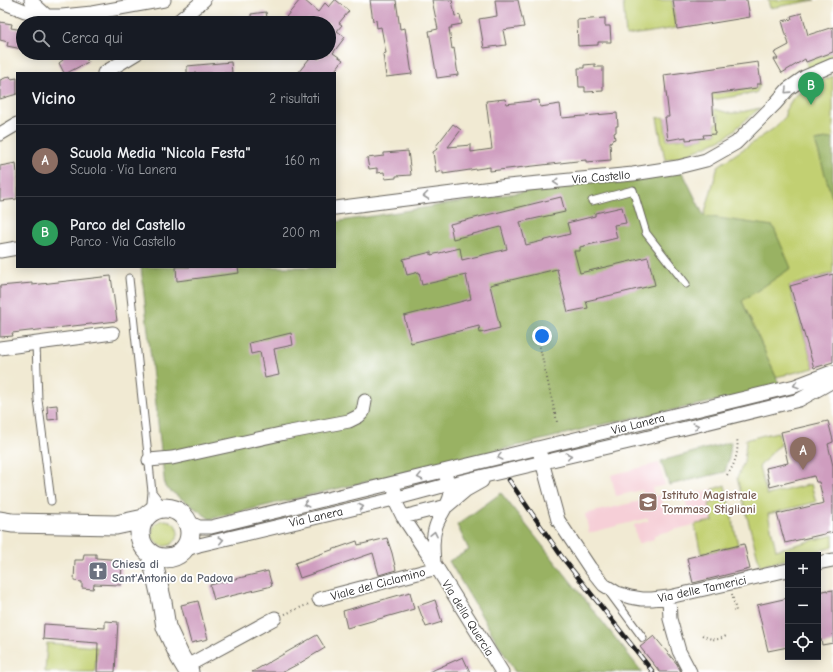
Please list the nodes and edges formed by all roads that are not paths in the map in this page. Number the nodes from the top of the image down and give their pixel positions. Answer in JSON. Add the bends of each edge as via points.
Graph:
{"nodes":[{"id":1,"x":31,"y":0,"type":"edge"},
{"id":2,"x":164,"y":0,"type":"edge"},
{"id":3,"x":204,"y":0,"type":"edge"},
{"id":4,"x":5,"y":2,"type":"edge"},
{"id":5,"x":47,"y":16,"type":"junction"},
{"id":6,"x":185,"y":16,"type":"edge"},
{"id":7,"x":125,"y":60,"type":"edge"},
{"id":8,"x":833,"y":65,"type":"edge"},
{"id":9,"x":106,"y":72,"type":"edge"},
{"id":10,"x":16,"y":125,"type":"edge"},
{"id":11,"x":0,"y":134,"type":"edge"},
{"id":12,"x":592,"y":201,"type":"dead end"},
{"id":13,"x":336,"y":208,"type":"edge"},
{"id":14,"x":16,"y":248,"type":"edge"},
{"id":15,"x":0,"y":251,"type":"edge"},
{"id":16,"x":129,"y":278,"type":"dead end"},
{"id":17,"x":686,"y":284,"type":"dead end"},
{"id":18,"x":113,"y":333,"type":"dead end"},
{"id":19,"x":36,"y":344,"type":"junction"},
{"id":20,"x":0,"y":348,"type":"edge"},
{"id":21,"x":833,"y":372,"type":"edge"},
{"id":22,"x":833,"y":381,"type":"edge"},
{"id":23,"x":365,"y":400,"type":"dead end"},
{"id":24,"x":538,"y":448,"type":"junction"},
{"id":25,"x":149,"y":460,"type":"junction"},
{"id":26,"x":542,"y":463,"type":"junction"},
{"id":27,"x":442,"y":472,"type":"junction"},
{"id":28,"x":490,"y":475,"type":"junction"},
{"id":29,"x":398,"y":482,"type":"junction"},
{"id":30,"x":450,"y":484,"type":"junction"},
{"id":31,"x":152,"y":492,"type":"junction"},
{"id":32,"x":394,"y":499,"type":"junction"},
{"id":33,"x":51,"y":501,"type":"dead end"},
{"id":34,"x":447,"y":506,"type":"junction"},
{"id":35,"x":166,"y":507,"type":"junction"},
{"id":36,"x":146,"y":516,"type":"junction"},
{"id":37,"x":403,"y":517,"type":"junction"},
{"id":38,"x":6,"y":522,"type":"edge"},
{"id":39,"x":188,"y":522,"type":"junction"},
{"id":40,"x":146,"y":549,"type":"junction"},
{"id":41,"x":180,"y":553,"type":"junction"},
{"id":42,"x":833,"y":560,"type":"edge"},
{"id":43,"x":821,"y":562,"type":"edge"},
{"id":44,"x":435,"y":566,"type":"junction"},
{"id":45,"x":785,"y":571,"type":"edge"},
{"id":46,"x":604,"y":585,"type":"junction"},
{"id":47,"x":669,"y":597,"type":"junction"},
{"id":48,"x":319,"y":599,"type":"road end"},
{"id":49,"x":162,"y":602,"type":"junction"},
{"id":50,"x":275,"y":618,"type":"road end"},
{"id":51,"x":642,"y":638,"type":"dead end"},
{"id":52,"x":187,"y":669,"type":"edge"},
{"id":53,"x":502,"y":672,"type":"edge"},
{"id":54,"x":690,"y":672,"type":"edge"}],
"edges":[{"from":1,"to":5,"type":"street"},
{"from":2,"to":5,"type":"street","via":[[92,13]]},
{"from":3,"to":6,"type":"street"},
{"from":4,"to":5,"type":"street","via":[[25,11]]},
{"from":7,"to":9,"type":"street"},
{"from":8,"to":13,"type":"street","name":"Via Castello","one_way":true,"via":[[805,77],[788,89],[736,143],[706,160],[633,174],[508,186]]},
{"from":10,"to":11,"type":"street"},
{"from":12,"to":17,"type":"lane","via":[[633,190],[646,233]]},
{"from":14,"to":15,"type":"street"},
{"from":16,"to":25,"type":"lane"},
{"from":18,"to":19,"type":"street"},
{"from":19,"to":20,"type":"street"},
{"from":19,"to":33,"type":"lane","via":[[38,400]]},
{"from":21,"to":24,"type":"street","name":"Via Lanera","one_way":true,"via":[[795,386]]},
{"from":26,"to":22,"type":"street","name":"Via Lanera","one_way":true,"via":[[799,400]]},
{"from":23,"to":25,"type":"street","via":[[363,412],[348,421],[172,458]]},
{"from":24,"to":26,"type":"street","name":"Via delle Tamerici"},
{"from":24,"to":27,"type":"street","name":"Via Lanera","one_way":true},
{"from":25,"to":31,"type":"lane"},
{"from":26,"to":28,"type":"street","name":"Via Lanera"},
{"from":26,"to":46,"type":"street","name":"Via delle Tamerici","via":[[558,520]]},
{"from":27,"to":29,"type":"street","name":"Via Lanera","one_way":true},
{"from":27,"to":30,"type":"street"},
{"from":28,"to":30,"type":"street","name":"Via Lanera"},
{"from":28,"to":34,"type":"street","name":"Via Lanera"},
{"from":29,"to":32,"type":"street"},
{"from":29,"to":39,"type":"street","name":"Via Lanera","one_way":true,"via":[[211,527],[199,527]]},
{"from":30,"to":32,"type":"street","name":"Via Lanera"},
{"from":30,"to":34,"type":"street","via":[[451,492]]},
{"from":31,"to":35,"type":"lane"},
{"from":31,"to":36,"type":"lane"},
{"from":32,"to":37,"type":"street","name":"Via della Quercia"},
{"from":41,"to":32,"type":"street","name":"Via Lanera","one_way":true,"via":[[199,544]]},
{"from":34,"to":37,"type":"street","name":"Via Lanera"},
{"from":44,"to":34,"type":"street","name":"Via della Quercia","one_way":true,"via":[[432,544],[436,525]]},
{"from":35,"to":36,"type":"main road","via":[[154,510]]},
{"from":35,"to":39,"type":"main road","via":[[179,512]]},
{"from":36,"to":38,"type":"main road","via":[[116,525]]},
{"from":36,"to":40,"type":"main road","via":[[139,531]]},
{"from":37,"to":44,"type":"street","name":"Via della Quercia"},
{"from":38,"to":40,"type":"main road","via":[[50,534],[127,538]]},
{"from":39,"to":41,"type":"main road","via":[[189,540]]},
{"from":40,"to":41,"type":"main road","via":[[163,558]]},
{"from":40,"to":49,"type":"main road"},
{"from":41,"to":49,"type":"main road","via":[[167,578]]},
{"from":42,"to":43,"type":"street"},
{"from":44,"to":48,"type":"street","name":"Viale del Ciclamino"},
{"from":44,"to":53,"type":"street","name":"Via della Quercia"},
{"from":45,"to":47,"type":"street","name":"Via delle Tamerici"},
{"from":46,"to":47,"type":"street","name":"Via delle Tamerici","via":[[630,597]]},
{"from":46,"to":51,"type":"lane"},
{"from":47,"to":54,"type":"street","via":[[670,619],[679,651]]},
{"from":49,"to":52,"type":"main road","via":[[166,627]]},
{"from":50,"to":52,"type":"street"}]}
